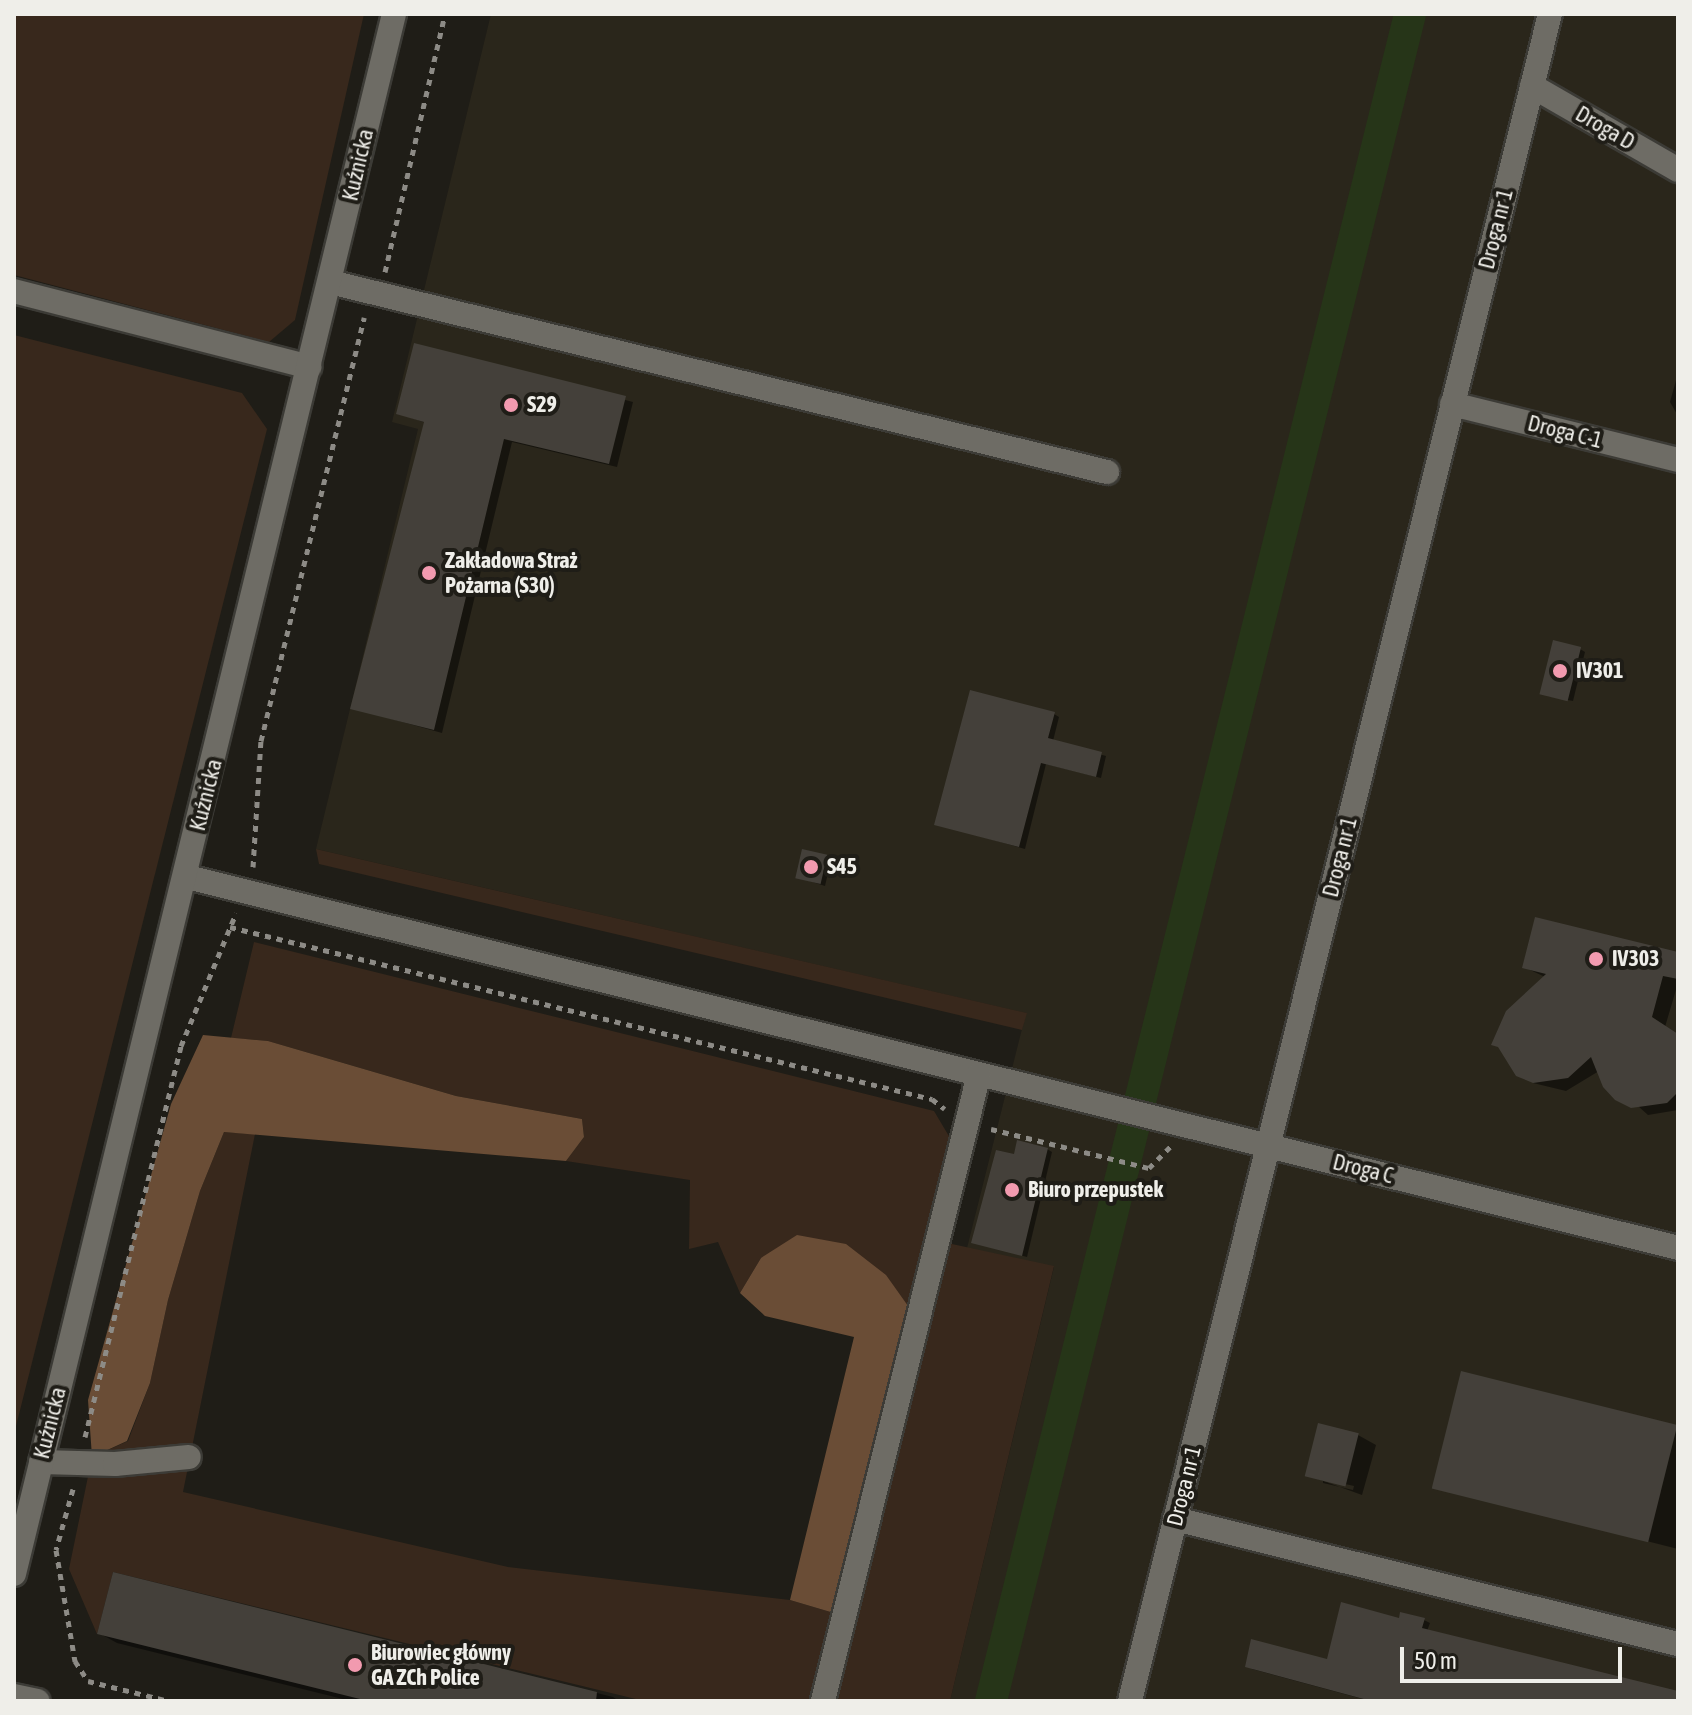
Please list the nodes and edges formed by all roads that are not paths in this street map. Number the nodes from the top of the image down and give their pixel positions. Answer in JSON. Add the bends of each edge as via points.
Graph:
{"nodes":[{"id":1,"x":394,"y":14,"type":"edge"},
{"id":2,"x":1550,"y":14,"type":"edge"},
{"id":3,"x":1532,"y":86,"type":"junction"},
{"id":4,"x":1678,"y":170,"type":"edge"},
{"id":5,"x":330,"y":282,"type":"junction"},
{"id":6,"x":14,"y":291,"type":"edge"},
{"id":7,"x":309,"y":367,"type":"junction"},
{"id":8,"x":1452,"y":404,"type":"junction"},
{"id":9,"x":1678,"y":460,"type":"edge"},
{"id":10,"x":1107,"y":472,"type":"dead end"},
{"id":11,"x":187,"y":877,"type":"junction"},
{"id":12,"x":979,"y":1074,"type":"junction"},
{"id":13,"x":1268,"y":1146,"type":"junction"},
{"id":14,"x":1678,"y":1248,"type":"edge"},
{"id":15,"x":189,"y":1457,"type":"dead end"},
{"id":16,"x":41,"y":1462,"type":"junction"},
{"id":17,"x":1175,"y":1519,"type":"junction"},
{"id":18,"x":14,"y":1574,"type":"edge"},
{"id":19,"x":1678,"y":1644,"type":"edge"},
{"id":20,"x":14,"y":1696,"type":"edge"},
{"id":21,"x":37,"y":1701,"type":"edge"},
{"id":22,"x":823,"y":1701,"type":"edge"},
{"id":23,"x":1130,"y":1701,"type":"edge"}],
"edges":[{"from":1,"to":5,"type":"street","name":"Kuźnicka"},
{"from":2,"to":3,"type":"street","name":"Droga nr 1"},
{"from":3,"to":4,"type":"street","name":"Droga D"},
{"from":3,"to":8,"type":"street","name":"Droga nr 1"},
{"from":5,"to":7,"type":"street","name":"Kuźnicka"},
{"from":5,"to":10,"type":"street"},
{"from":6,"to":7,"type":"street"},
{"from":7,"to":11,"type":"street","name":"Kuźnicka"},
{"from":8,"to":9,"type":"street","name":"Droga C-1"},
{"from":8,"to":13,"type":"street","name":"Droga nr 1"},
{"from":11,"to":12,"type":"street","name":"Droga C"},
{"from":11,"to":16,"type":"street","name":"Kuźnicka"},
{"from":12,"to":13,"type":"street","name":"Droga C"},
{"from":12,"to":22,"type":"street"},
{"from":13,"to":14,"type":"street","name":"Droga C"},
{"from":13,"to":17,"type":"street","name":"Droga nr 1"},
{"from":15,"to":16,"type":"street"},
{"from":16,"to":18,"type":"street","name":"Kuźnicka"},
{"from":17,"to":19,"type":"street"},
{"from":17,"to":23,"type":"street","name":"Droga nr 1"},
{"from":20,"to":21,"type":"street"}]}
